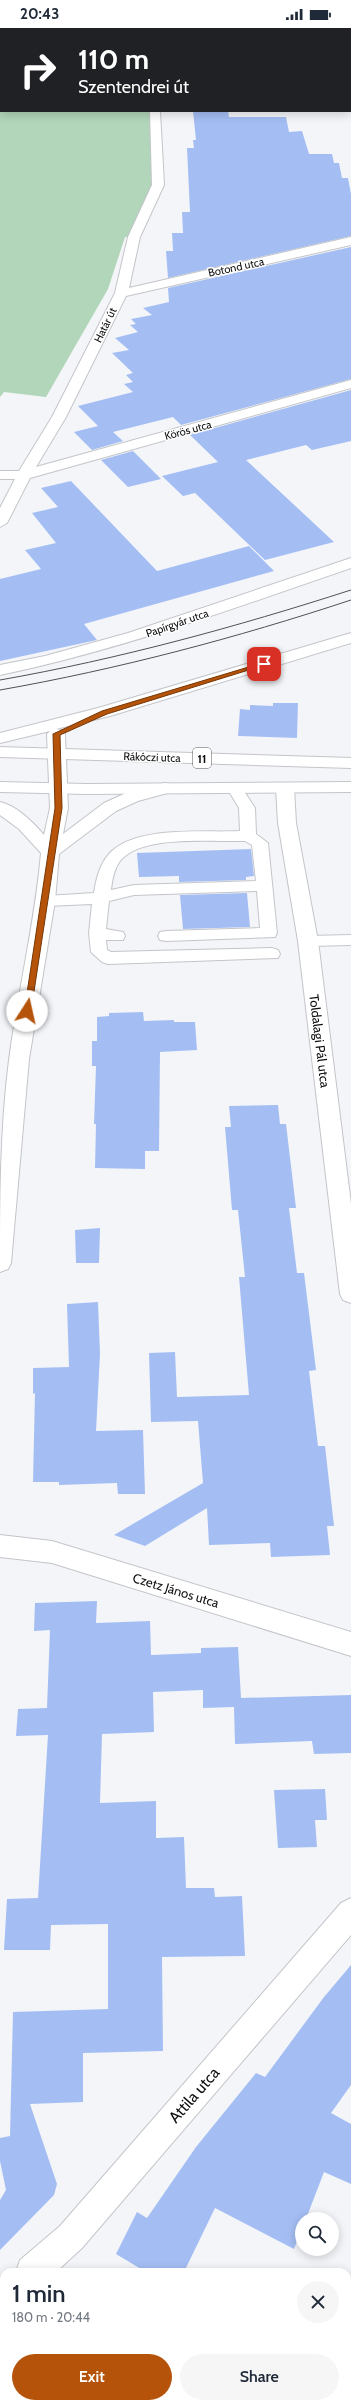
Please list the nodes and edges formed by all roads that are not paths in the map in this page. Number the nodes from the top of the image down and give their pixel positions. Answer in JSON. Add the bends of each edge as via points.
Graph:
{"nodes":[{"id":1,"x":155,"y":112,"type":"edge"},
{"id":2,"x":351,"y":241,"type":"edge"},
{"id":3,"x":121,"y":293,"type":"junction"},
{"id":4,"x":351,"y":384,"type":"edge"},
{"id":5,"x":0,"y":475,"type":"edge"},
{"id":6,"x":24,"y":475,"type":"junction"},
{"id":7,"x":0,"y":523,"type":"edge"},
{"id":8,"x":351,"y":563,"type":"edge"},
{"id":9,"x":351,"y":638,"type":"edge"},
{"id":10,"x":0,"y":670,"type":"edge"},
{"id":11,"x":104,"y":712,"type":"junction"},
{"id":12,"x":56,"y":734,"type":"junction"},
{"id":13,"x":0,"y":738,"type":"edge"},
{"id":14,"x":0,"y":748,"type":"edge"},
{"id":15,"x":0,"y":752,"type":"edge"},
{"id":16,"x":56,"y":753,"type":"junction"},
{"id":17,"x":351,"y":764,"type":"edge"},
{"id":18,"x":0,"y":787,"type":"edge"},
{"id":19,"x":351,"y":787,"type":"edge"},
{"id":20,"x":164,"y":788,"type":"junction"},
{"id":21,"x":235,"y":788,"type":"junction"},
{"id":22,"x":285,"y":788,"type":"junction"},
{"id":23,"x":60,"y":789,"type":"junction"},
{"id":24,"x":0,"y":807,"type":"edge"},
{"id":25,"x":248,"y":836,"type":"junction"},
{"id":26,"x":50,"y":852,"type":"junction"},
{"id":27,"x":264,"y":886,"type":"junction"},
{"id":28,"x":102,"y":898,"type":"junction"},
{"id":29,"x":46,"y":901,"type":"junction"},
{"id":30,"x":97,"y":933,"type":"junction"},
{"id":31,"x":117,"y":936,"type":"dead end"},
{"id":32,"x":166,"y":936,"type":"dead end"},
{"id":33,"x":351,"y":940,"type":"edge"},
{"id":34,"x":308,"y":941,"type":"junction"},
{"id":35,"x":272,"y":954,"type":"dead end"},
{"id":36,"x":5,"y":1138,"type":"edge"},
{"id":37,"x":0,"y":1263,"type":"edge"},
{"id":38,"x":351,"y":1294,"type":"edge"},
{"id":39,"x":0,"y":1546,"type":"edge"},
{"id":40,"x":351,"y":1644,"type":"edge"},
{"id":41,"x":351,"y":1913,"type":"edge"},
{"id":42,"x":36,"y":2268,"type":"edge"}],
"edges":[{"from":1,"to":3,"type":"street","name":"Határ út","via":[[158,185],[134,237]]},
{"from":2,"to":3,"type":"street","name":"Botond utca"},
{"from":3,"to":6,"type":"street","name":"Határ út","via":[[59,417]]},
{"from":4,"to":6,"type":"street","name":"Körös utca"},
{"from":5,"to":6,"type":"street","name":"Körös utca"},
{"from":6,"to":7,"type":"street","name":"Határ út"},
{"from":8,"to":10,"type":"street","name":"Papírgyár utca","via":[[130,639]]},
{"from":9,"to":11,"type":"street"},
{"from":11,"to":12,"type":"street"},
{"from":11,"to":13,"type":"street"},
{"from":12,"to":14,"type":"street"},
{"from":12,"to":16,"type":"street"},
{"from":15,"to":16,"type":"street","name":"Rákóczi utca","number":"11"},
{"from":16,"to":17,"type":"street","name":"Rákóczi utca","number":"11"},
{"from":16,"to":23,"type":"street"},
{"from":18,"to":23,"type":"street"},
{"from":19,"to":22,"type":"street"},
{"from":20,"to":21,"type":"street"},
{"from":20,"to":23,"type":"street"},
{"from":20,"to":26,"type":"street","via":[[132,797],[110,807]]},
{"from":21,"to":22,"type":"street"},
{"from":21,"to":25,"type":"lane","via":[[247,808]]},
{"from":22,"to":34,"type":"street","name":"Toldalagi Pál utca","via":[[287,823]]},
{"from":23,"to":26,"type":"street"},
{"from":24,"to":26,"type":"street","via":[[25,825]]},
{"from":25,"to":27,"type":"lane","via":[[260,843]]},
{"from":25,"to":28,"type":"lane","via":[[155,840],[129,847],[109,866]]},
{"from":26,"to":29,"type":"street"},
{"from":27,"to":28,"type":"lane","via":[[134,890]]},
{"from":27,"to":32,"type":"lane","via":[[269,933]]},
{"from":28,"to":29,"type":"lane"},
{"from":28,"to":30,"type":"lane"},
{"from":29,"to":36,"type":"street"},
{"from":30,"to":31,"type":"lane"},
{"from":30,"to":35,"type":"lane","via":[[99,952],[108,958]]},
{"from":33,"to":34,"type":"lane"},
{"from":34,"to":38,"type":"street","name":"Toldalagi Pál utca"},
{"from":36,"to":37,"type":"street"},
{"from":39,"to":40,"type":"street","name":"Czetz János utca","via":[[52,1552]]},
{"from":41,"to":42,"type":"street","name":"Attila utca","via":[[71,2237]]}]}
